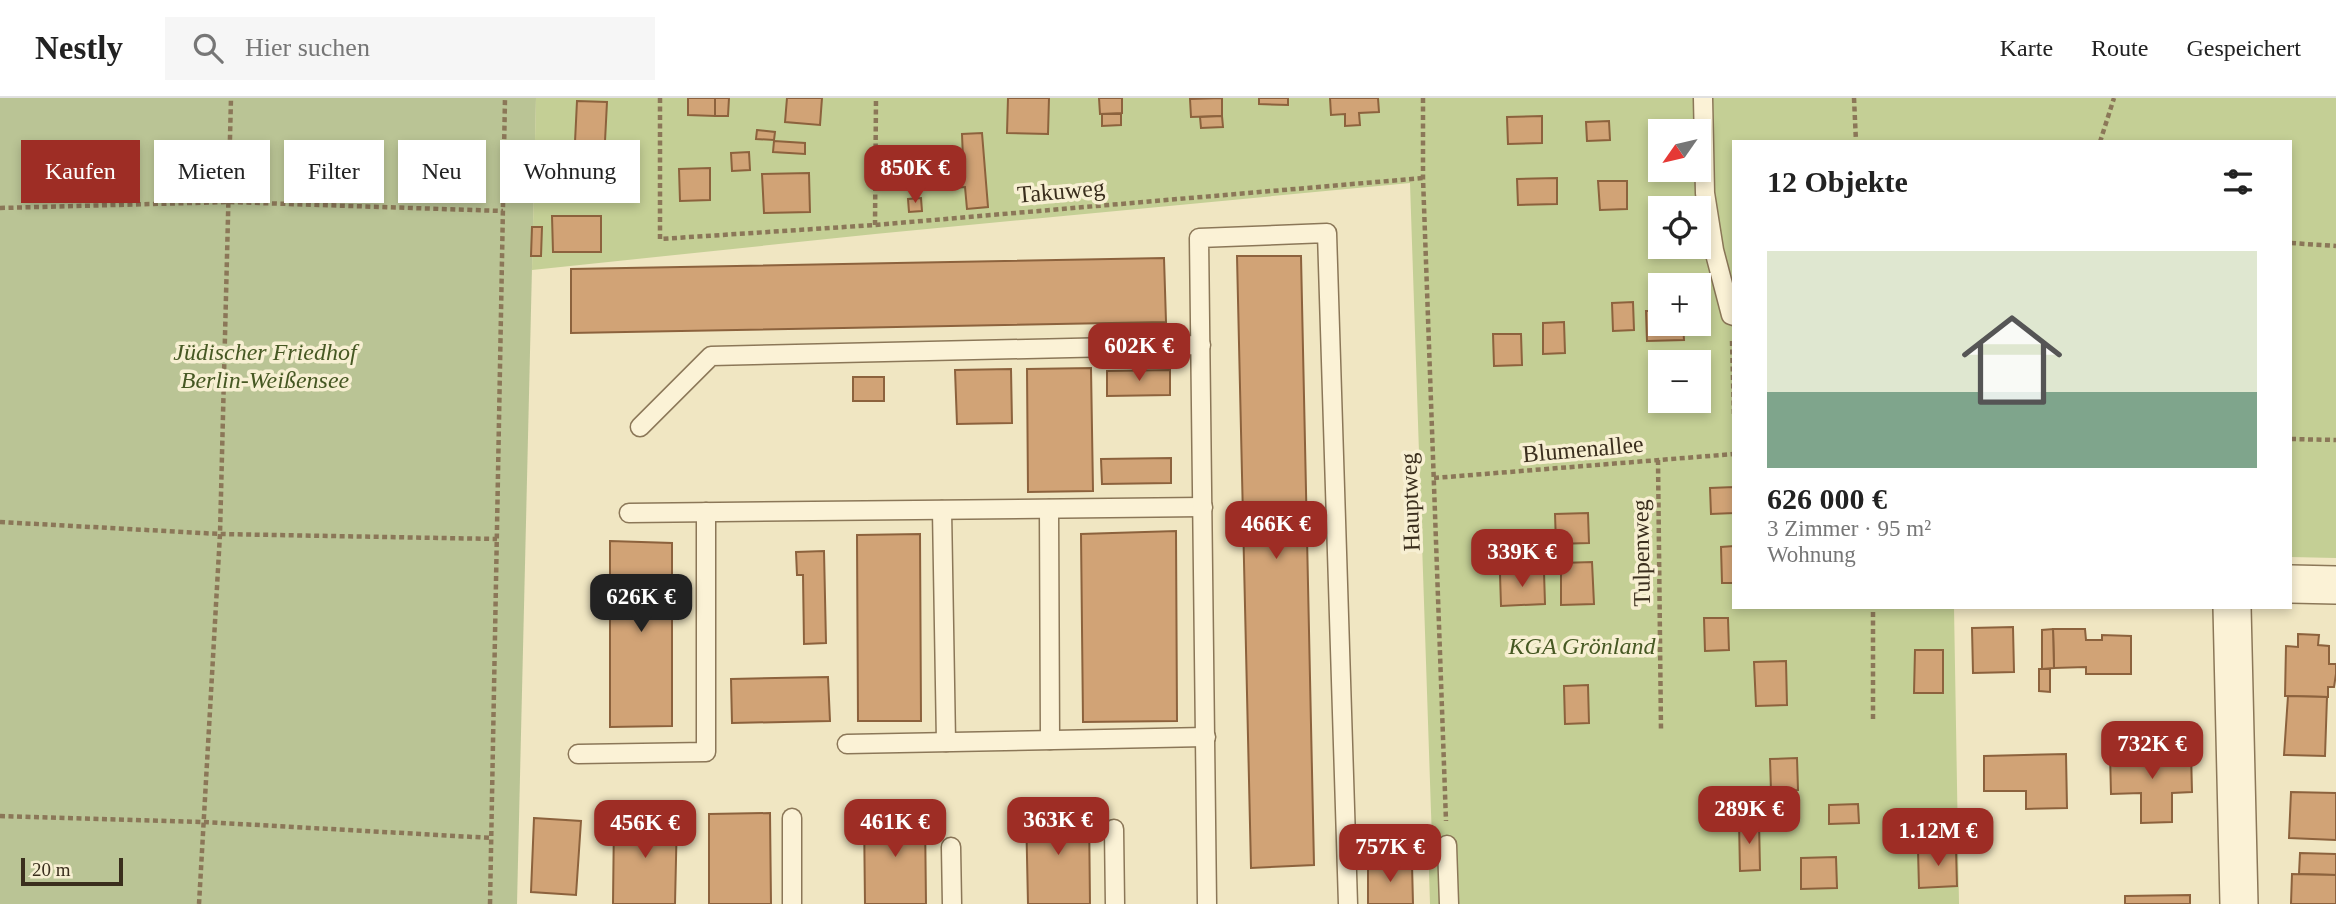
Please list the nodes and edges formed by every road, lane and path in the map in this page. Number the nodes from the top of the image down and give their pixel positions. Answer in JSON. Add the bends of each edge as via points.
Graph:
{"nodes":[{"id":1,"x":231,"y":98,"type":"edge"},
{"id":2,"x":505,"y":98,"type":"edge"},
{"id":3,"x":660,"y":98,"type":"edge"},
{"id":4,"x":876,"y":98,"type":"edge"},
{"id":5,"x":1423,"y":98,"type":"edge"},
{"id":6,"x":1703,"y":98,"type":"edge"},
{"id":7,"x":1854,"y":98,"type":"edge"},
{"id":8,"x":2114,"y":98,"type":"edge"},
{"id":9,"x":230,"y":140,"type":"edge"},
{"id":10,"x":1856,"y":140,"type":"edge"},
{"id":11,"x":2102,"y":140,"type":"edge"},
{"id":12,"x":1423,"y":178,"type":"junction"},
{"id":13,"x":191,"y":203,"type":"edge"},
{"id":14,"x":229,"y":203,"type":"edge"},
{"id":15,"x":259,"y":203,"type":"edge"},
{"id":16,"x":0,"y":208,"type":"edge"},
{"id":17,"x":503,"y":211,"type":"junction"},
{"id":18,"x":875,"y":225,"type":"junction"},
{"id":19,"x":2292,"y":243,"type":"edge"},
{"id":20,"x":2336,"y":246,"type":"edge"},
{"id":21,"x":1732,"y":315,"type":"edge"},
{"id":22,"x":1201,"y":345,"type":"junction"},
{"id":23,"x":640,"y":427,"type":"dead end"},
{"id":24,"x":2292,"y":439,"type":"edge"},
{"id":25,"x":2336,"y":440,"type":"edge"},
{"id":26,"x":1732,"y":454,"type":"edge"},
{"id":27,"x":1658,"y":460,"type":"junction"},
{"id":28,"x":1434,"y":478,"type":"junction"},
{"id":29,"x":1203,"y":507,"type":"junction"},
{"id":30,"x":1049,"y":509,"type":"junction"},
{"id":31,"x":942,"y":510,"type":"junction"},
{"id":32,"x":706,"y":512,"type":"junction"},
{"id":33,"x":629,"y":513,"type":"dead end"},
{"id":34,"x":0,"y":522,"type":"edge"},
{"id":35,"x":220,"y":534,"type":"junction"},
{"id":36,"x":497,"y":539,"type":"junction"},
{"id":37,"x":2292,"y":584,"type":"edge"},
{"id":38,"x":2336,"y":585,"type":"edge"},
{"id":39,"x":1873,"y":609,"type":"edge"},
{"id":40,"x":2232,"y":609,"type":"edge"},
{"id":41,"x":1873,"y":719,"type":"dead end"},
{"id":42,"x":1661,"y":730,"type":"dead end"},
{"id":43,"x":1206,"y":737,"type":"junction"},
{"id":44,"x":1050,"y":740,"type":"junction"},
{"id":45,"x":946,"y":743,"type":"junction"},
{"id":46,"x":847,"y":744,"type":"dead end"},
{"id":47,"x":578,"y":754,"type":"dead end"},
{"id":48,"x":0,"y":816,"type":"edge"},
{"id":49,"x":792,"y":818,"type":"dead end"},
{"id":50,"x":204,"y":822,"type":"junction"},
{"id":51,"x":1114,"y":829,"type":"dead end"},
{"id":52,"x":492,"y":838,"type":"junction"},
{"id":53,"x":1447,"y":845,"type":"joint"},
{"id":54,"x":951,"y":848,"type":"dead end"},
{"id":55,"x":199,"y":904,"type":"edge"},
{"id":56,"x":490,"y":904,"type":"edge"},
{"id":57,"x":792,"y":904,"type":"edge"},
{"id":58,"x":952,"y":904,"type":"edge"},
{"id":59,"x":1115,"y":904,"type":"edge"},
{"id":60,"x":1208,"y":904,"type":"edge"},
{"id":61,"x":1348,"y":904,"type":"edge"},
{"id":62,"x":1449,"y":904,"type":"edge"},
{"id":63,"x":2239,"y":904,"type":"edge"}],
"edges":[{"from":1,"to":9,"type":"path"},
{"from":2,"to":17,"type":"path"},
{"from":3,"to":18,"type":"path","name":"Takuweg","via":[[660,239]]},
{"from":4,"to":18,"type":"path"},
{"from":5,"to":12,"type":"path","name":"Hauptweg"},
{"from":6,"to":21,"type":"lane","via":[[1704,193]]},
{"from":7,"to":10,"type":"path"},
{"from":8,"to":11,"type":"path"},
{"from":12,"to":18,"type":"path","name":"Takuweg"},
{"from":12,"to":28,"type":"path","name":"Hauptweg"},
{"from":13,"to":16,"type":"path"},
{"from":14,"to":35,"type":"path"},
{"from":15,"to":17,"type":"path"},
{"from":17,"to":36,"type":"path"},
{"from":19,"to":20,"type":"path"},
{"from":22,"to":23,"type":"lane","via":[[711,356]]},
{"from":22,"to":29,"type":"lane"},
{"from":22,"to":61,"type":"lane","via":[[1199,238],[1327,233]]},
{"from":24,"to":25,"type":"path"},
{"from":26,"to":27,"type":"path","name":"Blumenallee"},
{"from":27,"to":28,"type":"path","name":"Blumenallee"},
{"from":27,"to":42,"type":"path","name":"Tulpenweg"},
{"from":28,"to":53,"type":"path","name":"Hauptweg"},
{"from":29,"to":30,"type":"lane"},
{"from":29,"to":43,"type":"lane"},
{"from":30,"to":31,"type":"lane"},
{"from":30,"to":44,"type":"lane"},
{"from":31,"to":32,"type":"lane"},
{"from":31,"to":45,"type":"lane"},
{"from":32,"to":33,"type":"lane"},
{"from":32,"to":47,"type":"lane","via":[[706,752]]},
{"from":34,"to":35,"type":"path"},
{"from":35,"to":36,"type":"path"},
{"from":35,"to":50,"type":"path"},
{"from":36,"to":52,"type":"path"},
{"from":37,"to":38,"type":"street"},
{"from":39,"to":41,"type":"path"},
{"from":40,"to":63,"type":"street"},
{"from":43,"to":44,"type":"lane"},
{"from":43,"to":60,"type":"lane"},
{"from":44,"to":45,"type":"lane"},
{"from":45,"to":46,"type":"lane"},
{"from":48,"to":50,"type":"path"},
{"from":49,"to":57,"type":"lane"},
{"from":50,"to":52,"type":"path"},
{"from":50,"to":55,"type":"path"},
{"from":51,"to":59,"type":"lane"},
{"from":52,"to":56,"type":"path"},
{"from":53,"to":62,"type":"lane"},
{"from":54,"to":58,"type":"lane"}]}
